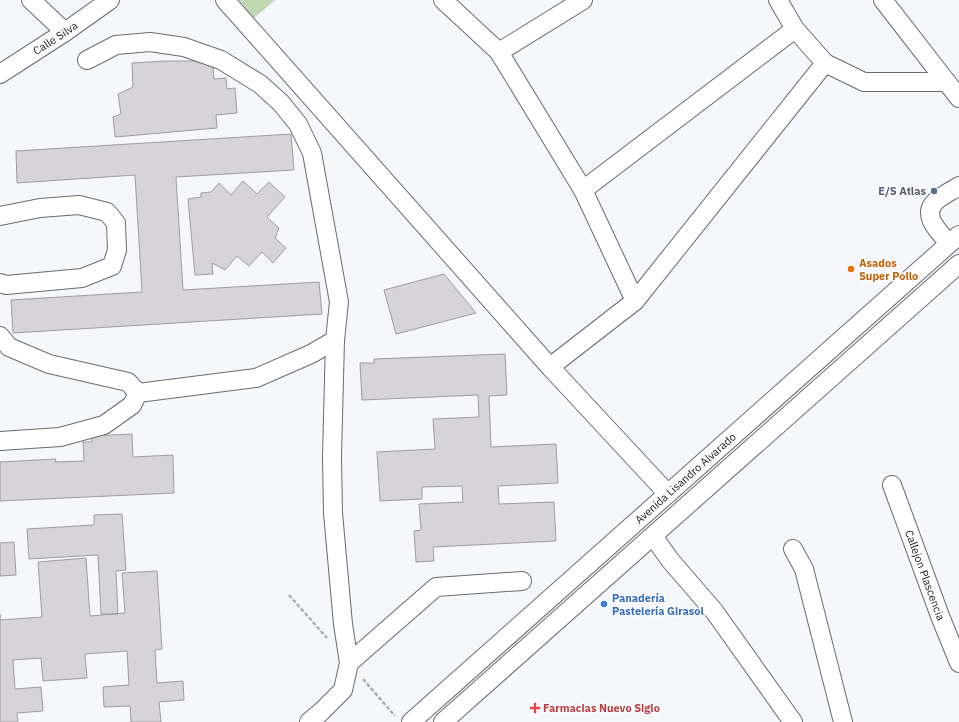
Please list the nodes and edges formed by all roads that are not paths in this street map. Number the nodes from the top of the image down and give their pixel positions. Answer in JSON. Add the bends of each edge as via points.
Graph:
{"nodes":[{"id":1,"x":31,"y":0,"type":"edge"},
{"id":2,"x":110,"y":0,"type":"edge"},
{"id":3,"x":226,"y":0,"type":"edge"},
{"id":4,"x":443,"y":0,"type":"edge"},
{"id":5,"x":778,"y":0,"type":"edge"},
{"id":6,"x":883,"y":0,"type":"edge"},
{"id":7,"x":577,"y":1,"type":"edge"},
{"id":8,"x":795,"y":29,"type":"junction"},
{"id":9,"x":65,"y":32,"type":"junction"},
{"id":10,"x":499,"y":52,"type":"junction"},
{"id":11,"x":87,"y":60,"type":"dead end"},
{"id":12,"x":825,"y":63,"type":"junction"},
{"id":13,"x":0,"y":74,"type":"edge"},
{"id":14,"x":947,"y":82,"type":"junction"},
{"id":15,"x":959,"y":98,"type":"edge"},
{"id":16,"x":959,"y":186,"type":"edge"},
{"id":17,"x":583,"y":190,"type":"junction"},
{"id":18,"x":0,"y":216,"type":"edge"},
{"id":19,"x":954,"y":239,"type":"edge"},
{"id":20,"x":959,"y":264,"type":"edge"},
{"id":21,"x":0,"y":283,"type":"edge"},
{"id":22,"x":635,"y":300,"type":"junction"},
{"id":23,"x":0,"y":336,"type":"edge"},
{"id":24,"x":335,"y":340,"type":"junction"},
{"id":25,"x":550,"y":367,"type":"junction"},
{"id":26,"x":138,"y":393,"type":"junction"},
{"id":27,"x":0,"y":441,"type":"edge"},
{"id":28,"x":892,"y":485,"type":"dead end"},
{"id":29,"x":668,"y":494,"type":"junction"},
{"id":30,"x":653,"y":536,"type":"junction"},
{"id":31,"x":793,"y":549,"type":"dead end"},
{"id":32,"x":522,"y":581,"type":"dead end"},
{"id":33,"x":349,"y":663,"type":"junction"},
{"id":34,"x":959,"y":663,"type":"edge"},
{"id":35,"x":309,"y":722,"type":"edge"},
{"id":36,"x":411,"y":722,"type":"edge"},
{"id":37,"x":443,"y":722,"type":"edge"},
{"id":38,"x":794,"y":722,"type":"edge"},
{"id":39,"x":843,"y":722,"type":"edge"}],
"edges":[{"from":1,"to":9,"type":"street"},
{"from":2,"to":9,"type":"street","name":"Calle Silva"},
{"from":3,"to":25,"type":"street"},
{"from":4,"to":10,"type":"street"},
{"from":5,"to":8,"type":"street"},
{"from":6,"to":14,"type":"street"},
{"from":7,"to":10,"type":"street"},
{"from":8,"to":12,"type":"street"},
{"from":8,"to":17,"type":"street"},
{"from":9,"to":13,"type":"street","name":"Calle Silva"},
{"from":10,"to":17,"type":"street"},
{"from":11,"to":24,"type":"street","via":[[116,45],[150,42],[184,48],[221,60],[260,84],[281,103],[298,124],[312,153],[339,302]]},
{"from":12,"to":14,"type":"street","via":[[864,82]]},
{"from":12,"to":22,"type":"street"},
{"from":14,"to":15,"type":"street"},
{"from":16,"to":19,"type":"street","via":[[935,202],[930,211],[930,218],[935,226]]},
{"from":17,"to":22,"type":"street"},
{"from":18,"to":21,"type":"street","via":[[40,208],[79,205],[107,212],[116,223],[117,250],[112,266],[82,278],[6,285]]},
{"from":19,"to":29,"type":"street","name":"Avenida Lisandro Alvarado"},
{"from":20,"to":30,"type":"street","name":"Avenida Lisandro Alvarado"},
{"from":22,"to":25,"type":"street"},
{"from":23,"to":26,"type":"street","via":[[9,347],[49,364],[128,382]]},
{"from":24,"to":26,"type":"street","via":[[311,354],[256,378]]},
{"from":24,"to":33,"type":"street","via":[[333,513]]},
{"from":25,"to":29,"type":"street"},
{"from":26,"to":27,"type":"street","via":[[132,405],[104,425],[60,436]]},
{"from":28,"to":34,"type":"street","name":"Callejon Plascencia"},
{"from":29,"to":36,"type":"street","name":"Avenida Lisandro Alvarado"},
{"from":30,"to":37,"type":"street","name":"Avenida Lisandro Alvarado"},
{"from":30,"to":38,"type":"street","via":[[714,611]]},
{"from":31,"to":39,"type":"street","via":[[804,569]]},
{"from":32,"to":33,"type":"street","via":[[436,587]]},
{"from":33,"to":35,"type":"street","via":[[343,690]]}]}
